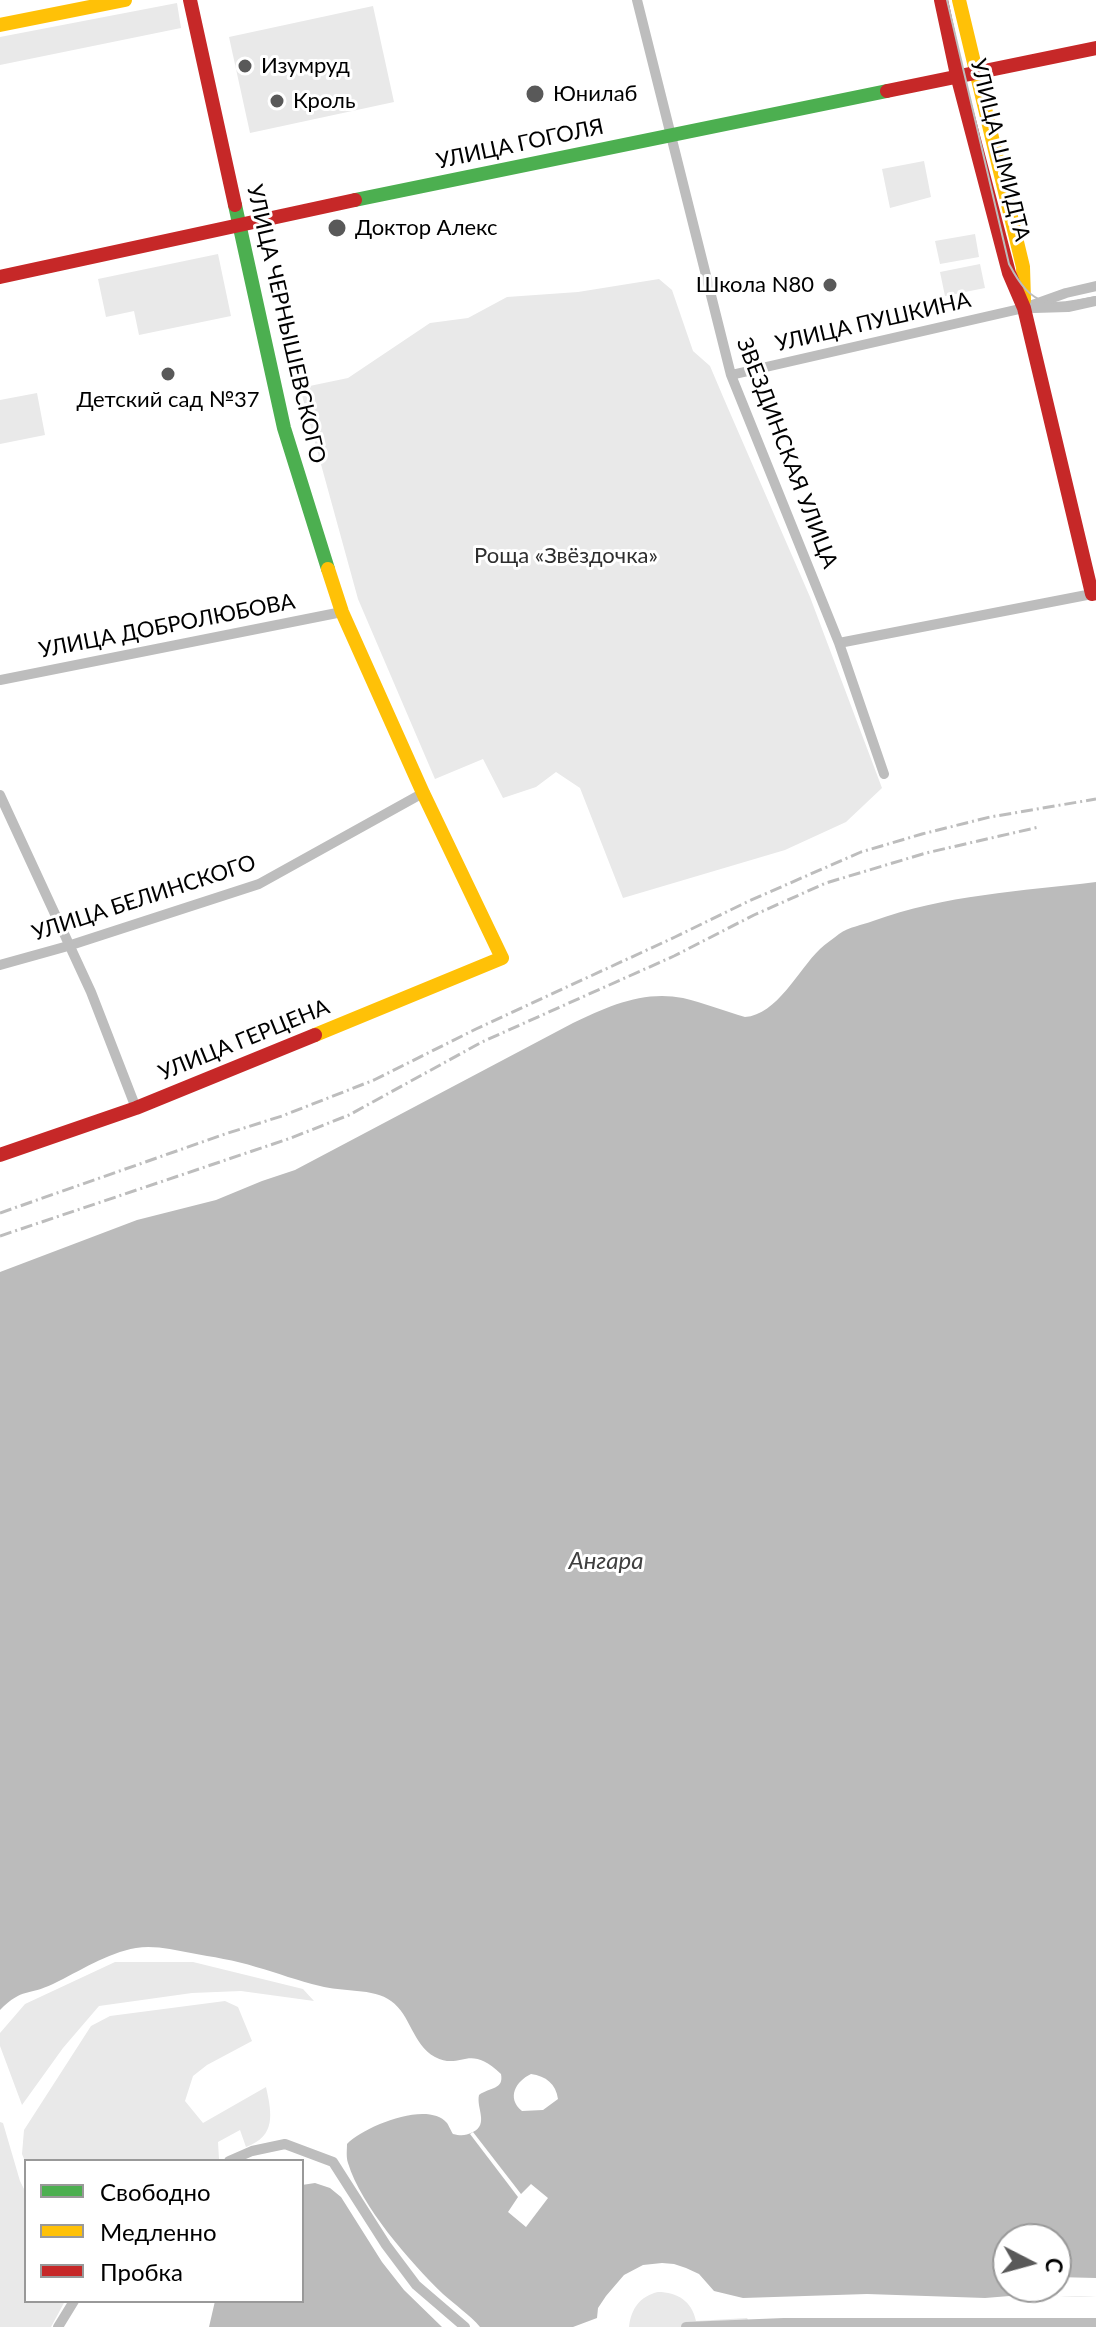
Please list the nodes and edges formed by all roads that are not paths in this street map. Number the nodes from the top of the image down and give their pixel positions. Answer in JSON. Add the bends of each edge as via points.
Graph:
{"nodes":[{"id":1,"x":125,"y":0,"type":"edge"},
{"id":2,"x":190,"y":0,"type":"edge"},
{"id":3,"x":637,"y":0,"type":"edge"},
{"id":4,"x":941,"y":0,"type":"edge"},
{"id":5,"x":959,"y":0,"type":"edge"},
{"id":6,"x":0,"y":25,"type":"edge"},
{"id":7,"x":1096,"y":48,"type":"edge"},
{"id":8,"x":976,"y":72,"type":"junction"},
{"id":9,"x":957,"y":75,"type":"junction"},
{"id":10,"x":671,"y":134,"type":"junction"},
{"id":11,"x":238,"y":224,"type":"junction"},
{"id":12,"x":0,"y":277,"type":"edge"},
{"id":13,"x":1096,"y":286,"type":"edge"},
{"id":14,"x":1096,"y":301,"type":"edge"},
{"id":15,"x":1024,"y":308,"type":"junction"},
{"id":16,"x":731,"y":375,"type":"junction"},
{"id":17,"x":1094,"y":593,"type":"edge"},
{"id":18,"x":342,"y":612,"type":"junction"},
{"id":19,"x":839,"y":643,"type":"junction"},
{"id":20,"x":0,"y":680,"type":"edge"},
{"id":21,"x":884,"y":774,"type":"dead end"},
{"id":22,"x":423,"y":793,"type":"junction"},
{"id":23,"x":0,"y":797,"type":"edge"},
{"id":24,"x":68,"y":946,"type":"junction"},
{"id":25,"x":502,"y":958,"type":"joint"},
{"id":26,"x":0,"y":965,"type":"edge"},
{"id":27,"x":136,"y":1108,"type":"junction"},
{"id":28,"x":0,"y":1155,"type":"edge"},
{"id":29,"x":234,"y":2159,"type":"edge"},
{"id":30,"x":73,"y":2303,"type":"edge"},
{"id":31,"x":1091,"y":2324,"type":"edge"},
{"id":32,"x":1044,"y":2325,"type":"edge"},
{"id":33,"x":739,"y":2326,"type":"edge"},
{"id":34,"x":58,"y":2327,"type":"edge"},
{"id":35,"x":465,"y":2327,"type":"edge"},
{"id":36,"x":686,"y":2327,"type":"edge"}],
"edges":[{"from":1,"to":6,"type":"street"},
{"from":2,"to":11,"type":"street","name":"УЛИЦА ЧЕРНЫШЕВСКОГО"},
{"from":3,"to":10,"type":"street","name":"ЗВЕЗДИНСКАЯ УЛИЦА"},
{"from":4,"to":9,"type":"street","name":"УЛИЦА ШМИДТА"},
{"from":5,"to":8,"type":"street","name":"УЛИЦА ШМИДТА"},
{"from":7,"to":8,"type":"street","name":"УЛИЦА ГОГОЛЯ"},
{"from":8,"to":9,"type":"street","name":"УЛИЦА ГОГОЛЯ"},
{"from":8,"to":15,"type":"street","name":"УЛИЦА ШМИДТА","via":[[1023,267]]},
{"from":9,"to":10,"type":"street","name":"УЛИЦА ГОГОЛЯ"},
{"from":9,"to":15,"type":"street","name":"УЛИЦА ШМИДТА","via":[[1009,273]]},
{"from":10,"to":11,"type":"street","name":"УЛИЦА ГОГОЛЯ"},
{"from":10,"to":16,"type":"street","name":"ЗВЕЗДИНСКАЯ УЛИЦА"},
{"from":11,"to":12,"type":"street","name":"УЛИЦА ГОГОЛЯ"},
{"from":11,"to":18,"type":"street","name":"УЛИЦА ЧЕРНЫШЕВСКОГО","via":[[284,426]]},
{"from":13,"to":15,"type":"street","name":"УЛИЦА ПУШКИНА"},
{"from":14,"to":15,"type":"street","name":"УЛИЦА ПУШКИНА"},
{"from":15,"to":16,"type":"street","name":"УЛИЦА ПУШКИНА"},
{"from":15,"to":17,"type":"street","name":"УЛИЦА ШМИДТА"},
{"from":16,"to":19,"type":"street","name":"ЗВЕЗДИНСКАЯ УЛИЦА"},
{"from":17,"to":19,"type":"street"},
{"from":18,"to":20,"type":"street","name":"УЛИЦА ДОБРОЛЮБОВА"},
{"from":18,"to":22,"type":"street","name":"УЛИЦА ЧЕРНЫШЕВСКОГО"},
{"from":19,"to":21,"type":"street","name":"ЗВЕЗДИНСКАЯ УЛИЦА"},
{"from":22,"to":24,"type":"street","name":"УЛИЦА БЕЛИНСКОГО","via":[[259,884]]},
{"from":22,"to":25,"type":"street","name":"УЛИЦА ЧЕРНЫШЕВСКОГО"},
{"from":23,"to":24,"type":"street"},
{"from":24,"to":26,"type":"street","name":"УЛИЦА БЕЛИНСКОГО"},
{"from":24,"to":27,"type":"street"},
{"from":25,"to":27,"type":"street","name":"УЛИЦА ГЕРЦЕНА"},
{"from":27,"to":28,"type":"street","name":"УЛИЦА ГЕРЦЕНА"},
{"from":29,"to":35,"type":"street","via":[[285,2144],[333,2162],[416,2285]]},
{"from":30,"to":34,"type":"street"},
{"from":31,"to":32,"type":"street"},
{"from":32,"to":33,"type":"street"},
{"from":33,"to":36,"type":"street"}]}
